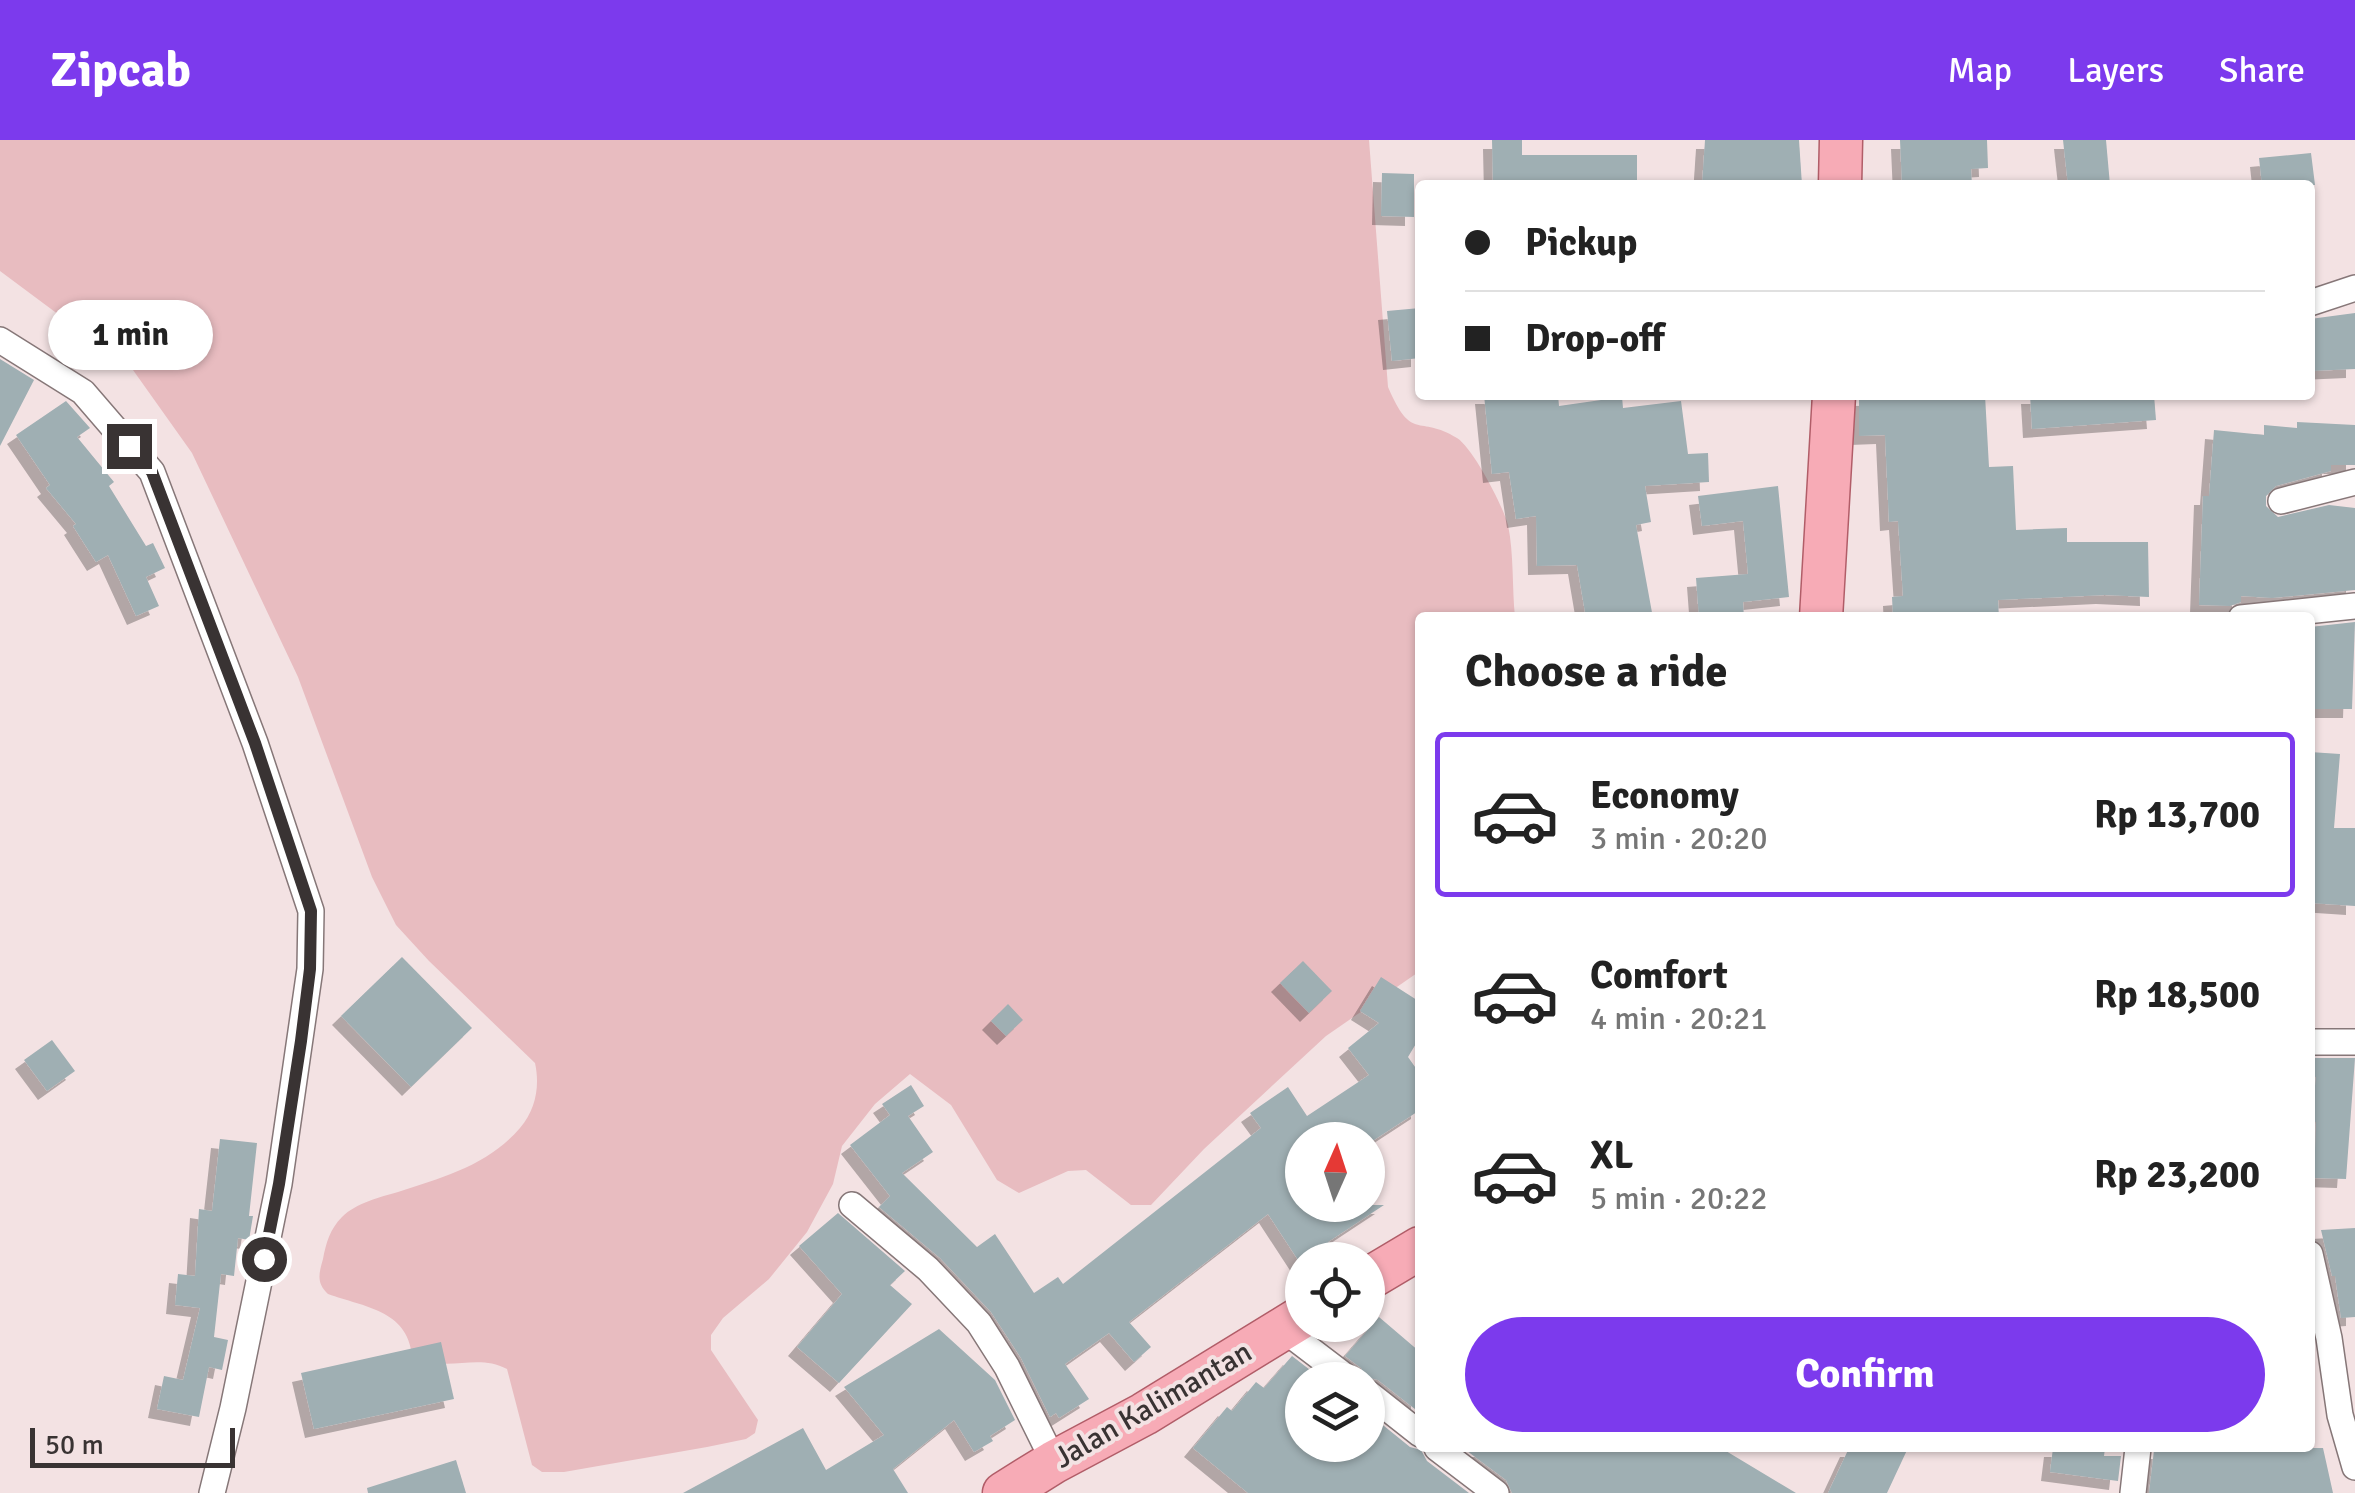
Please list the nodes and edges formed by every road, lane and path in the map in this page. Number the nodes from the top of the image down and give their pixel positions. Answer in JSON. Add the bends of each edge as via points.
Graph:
{"nodes":[{"id":1,"x":1841,"y":140,"type":"edge"},
{"id":2,"x":1840,"y":180,"type":"edge"},
{"id":3,"x":2355,"y":288,"type":"edge"},
{"id":4,"x":2315,"y":301,"type":"edge"},
{"id":5,"x":0,"y":340,"type":"edge"},
{"id":6,"x":1834,"y":400,"type":"edge"},
{"id":7,"x":2355,"y":482,"type":"edge"},
{"id":8,"x":2281,"y":500,"type":"dead end"},
{"id":9,"x":2355,"y":606,"type":"edge"},
{"id":10,"x":1821,"y":612,"type":"edge"},
{"id":11,"x":2298,"y":612,"type":"edge"},
{"id":12,"x":2315,"y":1042,"type":"edge"},
{"id":13,"x":2355,"y":1042,"type":"edge"},
{"id":14,"x":852,"y":1205,"type":"dead end"},
{"id":15,"x":1415,"y":1251,"type":"edge"},
{"id":16,"x":1385,"y":1269,"type":"edge"},
{"id":17,"x":2315,"y":1276,"type":"edge"},
{"id":18,"x":1285,"y":1328,"type":"edge"},
{"id":19,"x":1312,"y":1342,"type":"edge"},
{"id":20,"x":1332,"y":1362,"type":"edge"},
{"id":21,"x":1385,"y":1407,"type":"edge"},
{"id":22,"x":1415,"y":1430,"type":"edge"},
{"id":23,"x":1443,"y":1452,"type":"edge"},
{"id":24,"x":2138,"y":1452,"type":"edge"},
{"id":25,"x":1054,"y":1462,"type":"junction"},
{"id":26,"x":2355,"y":1467,"type":"edge"},
{"id":27,"x":212,"y":1493,"type":"edge"},
{"id":28,"x":1004,"y":1493,"type":"edge"},
{"id":29,"x":1496,"y":1493,"type":"edge"},
{"id":30,"x":2133,"y":1493,"type":"edge"}],
"edges":[{"from":1,"to":2,"type":"main road"},
{"from":3,"to":4,"type":"street"},
{"from":5,"to":27,"type":"street","via":[[83,392],[152,472],[311,911],[310,969],[279,1184]]},
{"from":6,"to":10,"type":"main road"},
{"from":7,"to":8,"type":"street"},
{"from":9,"to":11,"type":"street"},
{"from":12,"to":13,"type":"street"},
{"from":14,"to":25,"type":"street","via":[[979,1323]]},
{"from":15,"to":16,"type":"main road"},
{"from":17,"to":26,"type":"street"},
{"from":18,"to":25,"type":"main road","name":"Jalan Kalimantan"},
{"from":19,"to":20,"type":"street"},
{"from":21,"to":22,"type":"street"},
{"from":23,"to":29,"type":"street"},
{"from":24,"to":30,"type":"street"},
{"from":25,"to":28,"type":"main road","name":"Jalan Kalimantan"}]}
